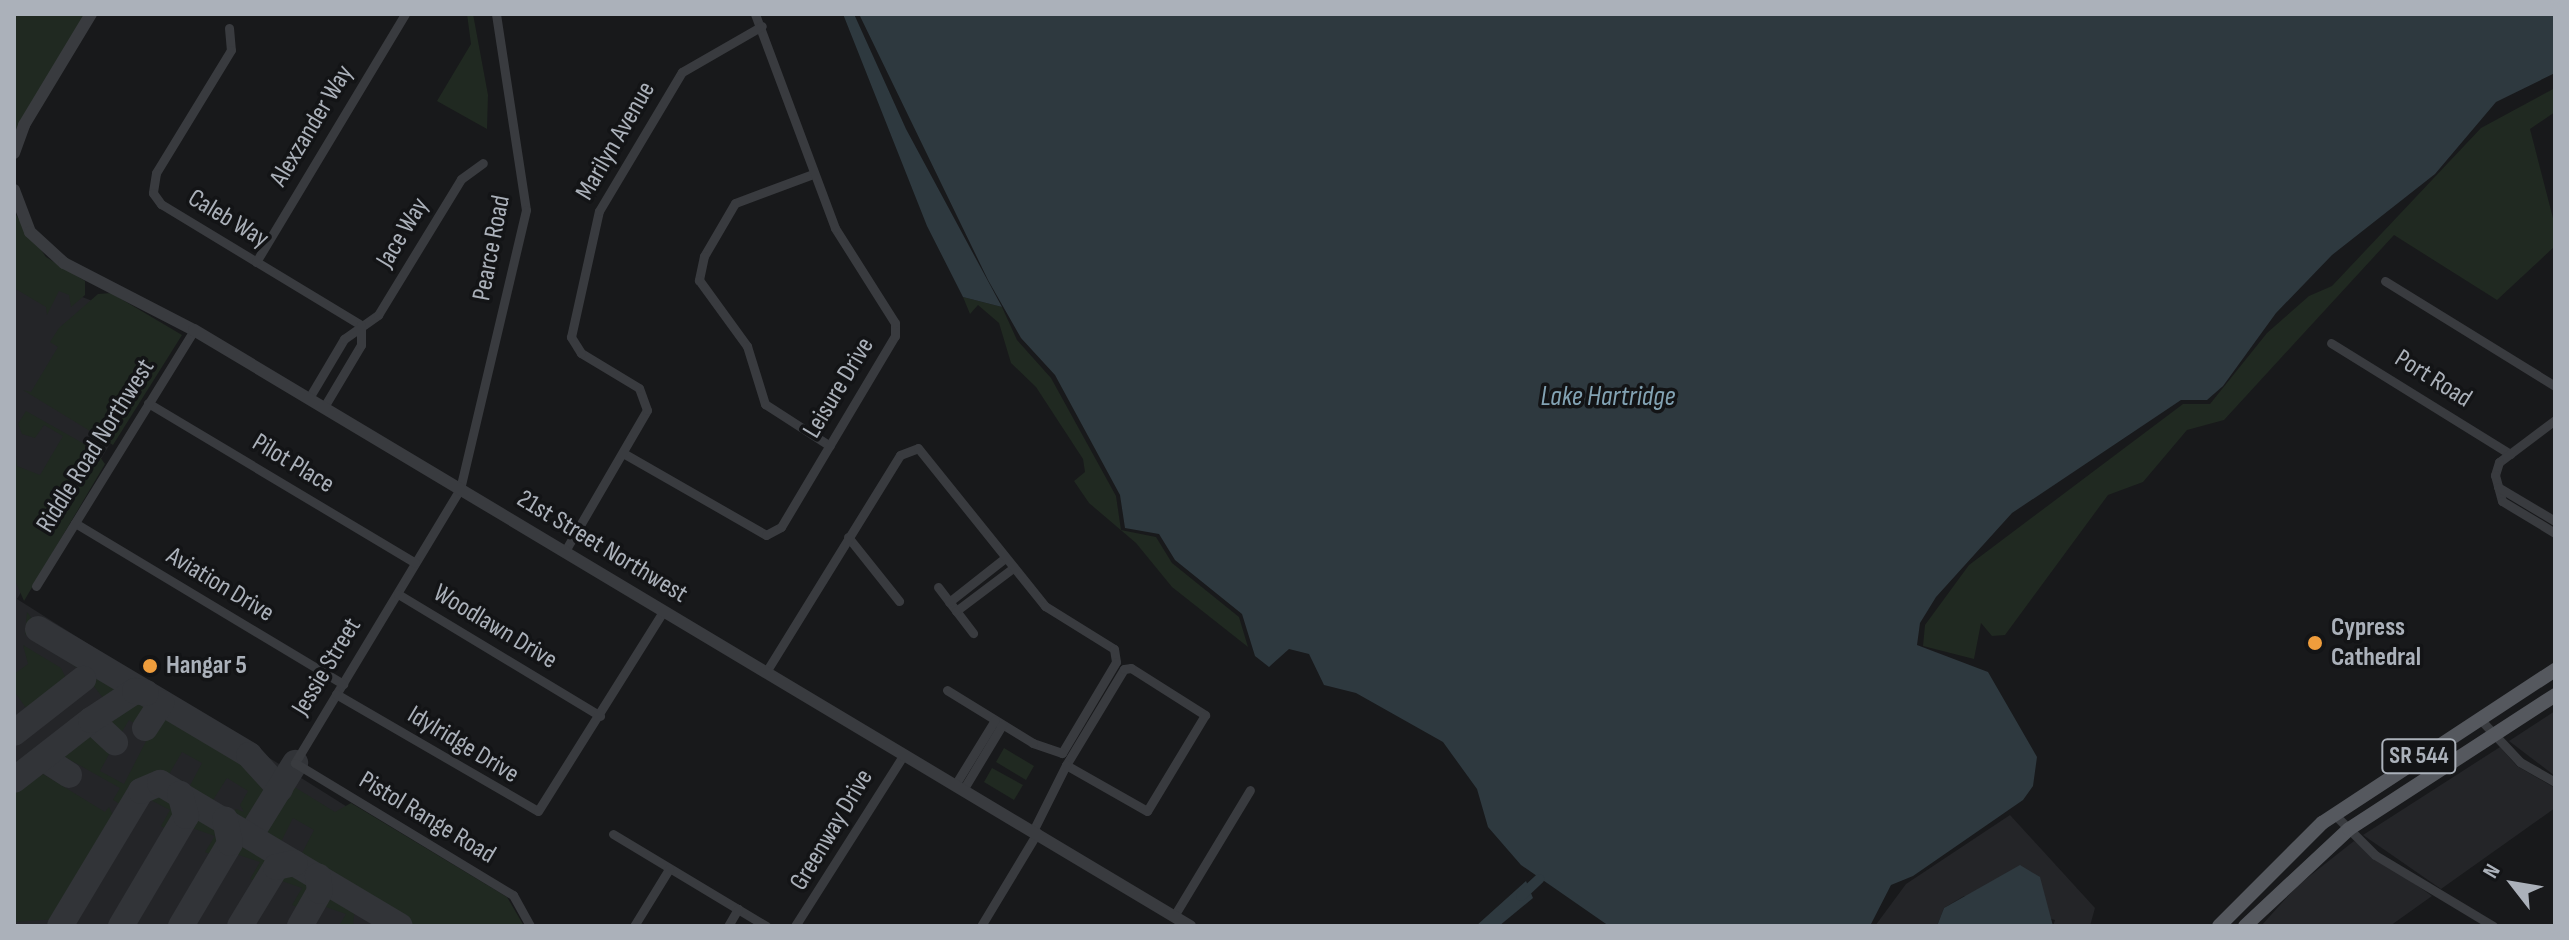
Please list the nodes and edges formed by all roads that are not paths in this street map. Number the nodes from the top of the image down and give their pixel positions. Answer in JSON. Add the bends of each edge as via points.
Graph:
{"nodes":[{"id":1,"x":91,"y":14,"type":"edge"},
{"id":2,"x":405,"y":14,"type":"edge"},
{"id":3,"x":496,"y":14,"type":"edge"},
{"id":4,"x":755,"y":14,"type":"edge"},
{"id":5,"x":762,"y":26,"type":"junction"},
{"id":6,"x":229,"y":28,"type":"dead end"},
{"id":7,"x":14,"y":153,"type":"edge"},
{"id":8,"x":483,"y":163,"type":"dead end"},
{"id":9,"x":813,"y":174,"type":"junction"},
{"id":10,"x":14,"y":190,"type":"edge"},
{"id":11,"x":256,"y":262,"type":"junction"},
{"id":12,"x":2385,"y":281,"type":"dead end"},
{"id":13,"x":361,"y":325,"type":"junction"},
{"id":14,"x":194,"y":330,"type":"junction"},
{"id":15,"x":2331,"y":343,"type":"dead end"},
{"id":16,"x":2555,"y":386,"type":"edge"},
{"id":17,"x":309,"y":398,"type":"junction"},
{"id":18,"x":148,"y":403,"type":"junction"},
{"id":19,"x":324,"y":407,"type":"junction"},
{"id":20,"x":2555,"y":420,"type":"edge"},
{"id":21,"x":830,"y":446,"type":"junction"},
{"id":22,"x":623,"y":453,"type":"junction"},
{"id":23,"x":2510,"y":454,"type":"junction"},
{"id":24,"x":2498,"y":487,"type":"junction"},
{"id":25,"x":460,"y":489,"type":"junction"},
{"id":26,"x":2555,"y":521,"type":"edge"},
{"id":27,"x":75,"y":523,"type":"junction"},
{"id":28,"x":2555,"y":533,"type":"edge"},
{"id":29,"x":848,"y":537,"type":"junction"},
{"id":30,"x":565,"y":551,"type":"junction"},
{"id":31,"x":1005,"y":558,"type":"junction"},
{"id":32,"x":415,"y":563,"type":"junction"},
{"id":33,"x":1013,"y":568,"type":"junction"},
{"id":34,"x":36,"y":586,"type":"dead end"},
{"id":35,"x":938,"y":587,"type":"dead end"},
{"id":36,"x":398,"y":594,"type":"junction"},
{"id":37,"x":899,"y":601,"type":"dead end"},
{"id":38,"x":949,"y":602,"type":"junction"},
{"id":39,"x":664,"y":610,"type":"junction"},
{"id":40,"x":956,"y":611,"type":"junction"},
{"id":41,"x":973,"y":633,"type":"dead end"},
{"id":42,"x":2555,"y":670,"type":"edge"},
{"id":43,"x":766,"y":672,"type":"junction"},
{"id":44,"x":343,"y":684,"type":"junction"},
{"id":45,"x":947,"y":690,"type":"dead end"},
{"id":46,"x":336,"y":694,"type":"junction"},
{"id":47,"x":2555,"y":695,"type":"edge"},
{"id":48,"x":600,"y":716,"type":"junction"},
{"id":49,"x":2478,"y":717,"type":"junction"},
{"id":50,"x":998,"y":722,"type":"junction"},
{"id":51,"x":2494,"y":734,"type":"junction"},
{"id":52,"x":904,"y":754,"type":"junction"},
{"id":53,"x":295,"y":763,"type":"joint"},
{"id":54,"x":1066,"y":765,"type":"junction"},
{"id":55,"x":2555,"y":782,"type":"edge"},
{"id":56,"x":959,"y":788,"type":"junction"},
{"id":57,"x":1250,"y":790,"type":"dead end"},
{"id":58,"x":2334,"y":814,"type":"junction"},
{"id":59,"x":2349,"y":829,"type":"junction"},
{"id":60,"x":1035,"y":832,"type":"junction"},
{"id":61,"x":613,"y":834,"type":"dead end"},
{"id":62,"x":669,"y":869,"type":"junction"},
{"id":63,"x":738,"y":909,"type":"junction"},
{"id":64,"x":1174,"y":916,"type":"junction"},
{"id":65,"x":529,"y":922,"type":"edge"},
{"id":66,"x":634,"y":926,"type":"edge"},
{"id":67,"x":728,"y":926,"type":"edge"},
{"id":68,"x":766,"y":926,"type":"edge"},
{"id":69,"x":795,"y":926,"type":"edge"},
{"id":70,"x":981,"y":926,"type":"edge"},
{"id":71,"x":1190,"y":926,"type":"edge"},
{"id":72,"x":2219,"y":926,"type":"edge"},
{"id":73,"x":2245,"y":926,"type":"edge"},
{"id":74,"x":2493,"y":926,"type":"edge"}],
"edges":[{"from":1,"to":7,"type":"street","via":[[24,125]]},
{"from":2,"to":11,"type":"street","name":"Alexzander Way"},
{"from":3,"to":25,"type":"street","name":"Pearce Road","via":[[526,210]]},
{"from":4,"to":5,"type":"street","name":"Leisure Drive"},
{"from":5,"to":9,"type":"street","name":"Leisure Drive"},
{"from":5,"to":22,"type":"street","name":"Marilyn Avenue","via":[[682,72],[599,211],[571,337],[581,353],[645,395],[644,417]]},
{"from":6,"to":11,"type":"street","name":"Caleb Way","via":[[231,50],[156,173],[153,193],[161,204]]},
{"from":8,"to":13,"type":"street","name":"Jace Way","via":[[461,179],[378,315]]},
{"from":9,"to":21,"type":"street","name":"Leisure Drive","via":[[841,240],[896,328]]},
{"from":9,"to":21,"type":"street","via":[[735,203],[704,256],[699,280],[747,346],[765,404]]},
{"from":10,"to":14,"type":"street","name":"21st Street Northwest","via":[[30,232],[55,257]]},
{"from":11,"to":13,"type":"street","name":"Caleb Way"},
{"from":12,"to":16,"type":"street"},
{"from":13,"to":17,"type":"street","name":"Jace Way","via":[[344,339]]},
{"from":13,"to":19,"type":"street","name":"Jace Way","via":[[361,345]]},
{"from":14,"to":17,"type":"street","name":"21st Street Northwest"},
{"from":14,"to":18,"type":"street","name":"Riddle Road Northwest"},
{"from":15,"to":23,"type":"street","name":"Port Road"},
{"from":17,"to":19,"type":"street","name":"21st Street Northwest"},
{"from":18,"to":27,"type":"street","name":"Riddle Road Northwest"},
{"from":18,"to":32,"type":"street","name":"Pilot Place"},
{"from":19,"to":25,"type":"street","name":"21st Street Northwest"},
{"from":20,"to":23,"type":"street"},
{"from":21,"to":22,"type":"street","name":"Leisure Drive","via":[[781,527],[766,535]]},
{"from":22,"to":30,"type":"street","name":"Marilyn Avenue"},
{"from":23,"to":24,"type":"street","via":[[2496,468]]},
{"from":24,"to":26,"type":"street"},
{"from":24,"to":28,"type":"street","via":[[2502,501]]},
{"from":25,"to":30,"type":"street","name":"21st Street Northwest"},
{"from":25,"to":32,"type":"street"},
{"from":27,"to":34,"type":"street","name":"Riddle Road Northwest"},
{"from":27,"to":44,"type":"street","name":"Aviation Drive"},
{"from":29,"to":31,"type":"street","via":[[900,455],[918,448]]},
{"from":29,"to":37,"type":"street"},
{"from":29,"to":43,"type":"street"},
{"from":30,"to":39,"type":"street","name":"21st Street Northwest"},
{"from":31,"to":33,"type":"street"},
{"from":31,"to":38,"type":"street"},
{"from":32,"to":36,"type":"street","name":"Woodlawn Drive"},
{"from":33,"to":40,"type":"street"},
{"from":33,"to":50,"type":"street","via":[[1051,612],[1114,649],[1116,662],[1062,753]]},
{"from":35,"to":38,"type":"street"},
{"from":36,"to":44,"type":"street","name":"Jessie Street"},
{"from":36,"to":48,"type":"street","name":"Woodlawn Drive"},
{"from":38,"to":40,"type":"street"},
{"from":39,"to":43,"type":"street","name":"21st Street Northwest"},
{"from":39,"to":48,"type":"street"},
{"from":40,"to":41,"type":"street"},
{"from":42,"to":49,"type":"main road","number":"SR 544"},
{"from":43,"to":52,"type":"street","name":"21st Street Northwest"},
{"from":44,"to":46,"type":"street","name":"Jessie Street"},
{"from":45,"to":50,"type":"street"},
{"from":46,"to":48,"type":"street","name":"Idylridge Drive","via":[[528,809],[541,810]]},
{"from":46,"to":53,"type":"street","name":"Jessie Street"},
{"from":47,"to":51,"type":"main road","number":"SR 544"},
{"from":49,"to":51,"type":"street"},
{"from":49,"to":58,"type":"main road","number":"SR 544"},
{"from":50,"to":56,"type":"street"},
{"from":51,"to":55,"type":"street","via":[[2520,762]]},
{"from":51,"to":59,"type":"main road","number":"SR 544"},
{"from":52,"to":56,"type":"street","name":"21st Street Northwest"},
{"from":52,"to":69,"type":"street","name":"Greenway Drive"},
{"from":53,"to":65,"type":"street","name":"Pistol Range Road","via":[[513,895]]},
{"from":54,"to":54,"type":"street","via":[[1147,811],[1205,715],[1124,669]]},
{"from":54,"to":60,"type":"street"},
{"from":56,"to":60,"type":"street","name":"21st Street Northwest"},
{"from":57,"to":64,"type":"street"},
{"from":58,"to":59,"type":"street"},
{"from":58,"to":72,"type":"main road","number":"SR 544","via":[[2251,887]]},
{"from":59,"to":73,"type":"main road","number":"SR 544"},
{"from":59,"to":74,"type":"street","via":[[2375,855]]},
{"from":60,"to":64,"type":"street","name":"21st Street Northwest"},
{"from":60,"to":70,"type":"street"},
{"from":61,"to":62,"type":"street"},
{"from":62,"to":63,"type":"street"},
{"from":62,"to":66,"type":"street"},
{"from":63,"to":67,"type":"street"},
{"from":63,"to":68,"type":"street"},
{"from":64,"to":71,"type":"street","name":"21st Street Northwest"}]}
